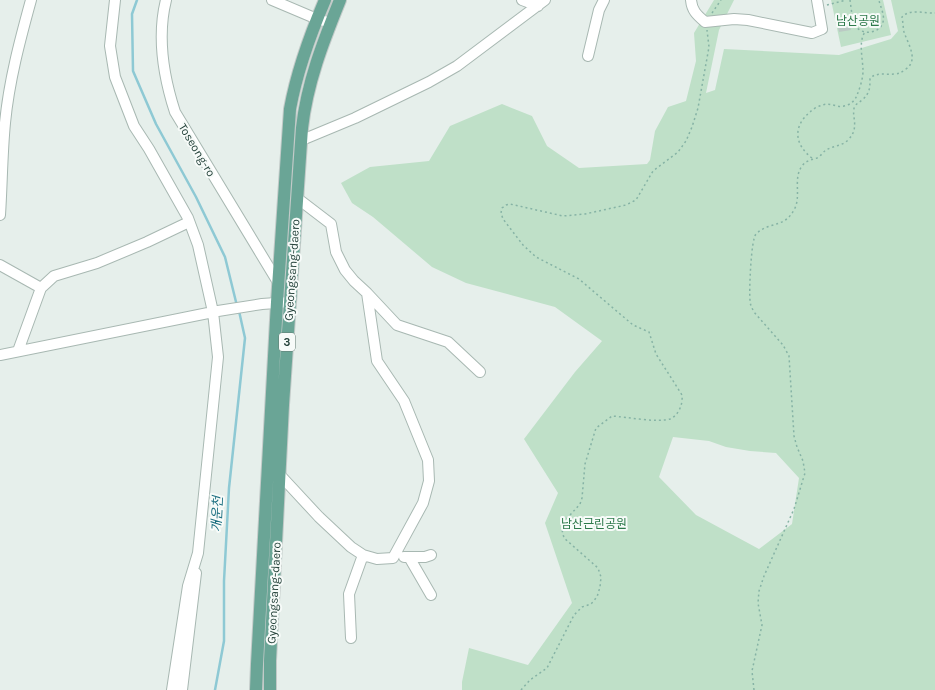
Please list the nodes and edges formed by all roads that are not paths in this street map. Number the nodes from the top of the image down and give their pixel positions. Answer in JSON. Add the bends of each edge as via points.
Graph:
{"nodes":[{"id":1,"x":31,"y":0,"type":"edge"},
{"id":2,"x":115,"y":0,"type":"edge"},
{"id":3,"x":166,"y":0,"type":"edge"},
{"id":4,"x":272,"y":0,"type":"edge"},
{"id":5,"x":325,"y":0,"type":"edge"},
{"id":6,"x":340,"y":0,"type":"edge"},
{"id":7,"x":522,"y":0,"type":"edge"},
{"id":8,"x":604,"y":0,"type":"edge"},
{"id":9,"x":690,"y":0,"type":"edge"},
{"id":10,"x":541,"y":3,"type":"edge"},
{"id":11,"x":818,"y":4,"type":"edge"},
{"id":12,"x":317,"y":19,"type":"junction"},
{"id":13,"x":331,"y":22,"type":"junction"},
{"id":14,"x":588,"y":56,"type":"dead end"},
{"id":15,"x":302,"y":140,"type":"junction"},
{"id":16,"x":297,"y":198,"type":"junction"},
{"id":17,"x":0,"y":215,"type":"edge"},
{"id":18,"x":189,"y":222,"type":"junction"},
{"id":19,"x":0,"y":264,"type":"edge"},
{"id":20,"x":279,"y":284,"type":"junction"},
{"id":21,"x":41,"y":288,"type":"junction"},
{"id":22,"x":367,"y":294,"type":"junction"},
{"id":23,"x":277,"y":302,"type":"junction"},
{"id":24,"x":290,"y":302,"type":"junction"},
{"id":25,"x":215,"y":312,"type":"junction"},
{"id":26,"x":18,"y":351,"type":"junction"},
{"id":27,"x":0,"y":354,"type":"edge"},
{"id":28,"x":480,"y":372,"type":"dead end"},
{"id":29,"x":280,"y":475,"type":"junction"},
{"id":30,"x":198,"y":553,"type":"junction"},
{"id":31,"x":363,"y":555,"type":"junction"},
{"id":32,"x":431,"y":555,"type":"dead end"},
{"id":33,"x":394,"y":556,"type":"junction"},
{"id":34,"x":409,"y":557,"type":"junction"},
{"id":35,"x":431,"y":595,"type":"dead end"},
{"id":36,"x":351,"y":638,"type":"dead end"},
{"id":37,"x":255,"y":687,"type":"edge"},
{"id":38,"x":172,"y":690,"type":"edge"},
{"id":39,"x":182,"y":690,"type":"edge"},
{"id":40,"x":270,"y":690,"type":"edge"}],
"edges":[{"from":1,"to":17,"type":"street","via":[[10,88],[5,123]]},
{"from":2,"to":18,"type":"street","via":[[110,46],[114,77],[134,126]]},
{"from":3,"to":20,"type":"street","name":"Toseong-ro","via":[[163,13],[163,61],[174,112]]},
{"from":4,"to":12,"type":"street"},
{"from":5,"to":12,"type":"main road","name":"Gyeongsang-daero","number":"3"},
{"from":6,"to":13,"type":"main road","name":"Gyeongsang-daero","number":"3"},
{"from":7,"to":10,"type":"street"},
{"from":8,"to":14,"type":"street","via":[[599,10]]},
{"from":9,"to":11,"type":"street","via":[[695,14],[705,22],[748,20],[812,33],[822,29]]},
{"from":10,"to":15,"type":"street","via":[[457,66],[355,118]]},
{"from":12,"to":13,"type":"street"},
{"from":12,"to":20,"type":"main road","name":"Gyeongsang-daero","number":"3","via":[[302,61],[290,109]]},
{"from":13,"to":15,"type":"main road","name":"Gyeongsang-daero","number":"3","via":[[310,82],[304,110]]},
{"from":15,"to":16,"type":"main road","name":"Gyeongsang-daero","number":"3"},
{"from":16,"to":22,"type":"street","via":[[330,224],[336,252],[345,270]]},
{"from":16,"to":24,"type":"main road","name":"Gyeongsang-daero","number":"3"},
{"from":18,"to":21,"type":"street","via":[[98,263],[54,276]]},
{"from":18,"to":25,"type":"street","via":[[198,245]]},
{"from":19,"to":21,"type":"street"},
{"from":20,"to":23,"type":"main road","name":"Gyeongsang-daero","number":"3"},
{"from":21,"to":26,"type":"street"},
{"from":22,"to":28,"type":"street","via":[[397,325],[448,342]]},
{"from":22,"to":33,"type":"street","via":[[377,361],[404,401],[428,460],[429,481],[424,504]]},
{"from":23,"to":24,"type":"street"},
{"from":23,"to":25,"type":"street"},
{"from":23,"to":37,"type":"main road","name":"Gyeongsang-daero","number":"3"},
{"from":24,"to":29,"type":"main road","name":"Gyeongsang-daero","number":"3"},
{"from":25,"to":26,"type":"street"},
{"from":25,"to":30,"type":"street","via":[[218,357]]},
{"from":26,"to":27,"type":"street"},
{"from":29,"to":31,"type":"street","via":[[340,537]]},
{"from":29,"to":40,"type":"main road","name":"Gyeongsang-daero","number":"3"},
{"from":30,"to":38,"type":"street","via":[[188,586]]},
{"from":30,"to":39,"type":"street"},
{"from":31,"to":33,"type":"street","via":[[377,559]]},
{"from":31,"to":36,"type":"street","via":[[349,594]]},
{"from":32,"to":34,"type":"street"},
{"from":33,"to":34,"type":"street"},
{"from":34,"to":35,"type":"street"}]}
